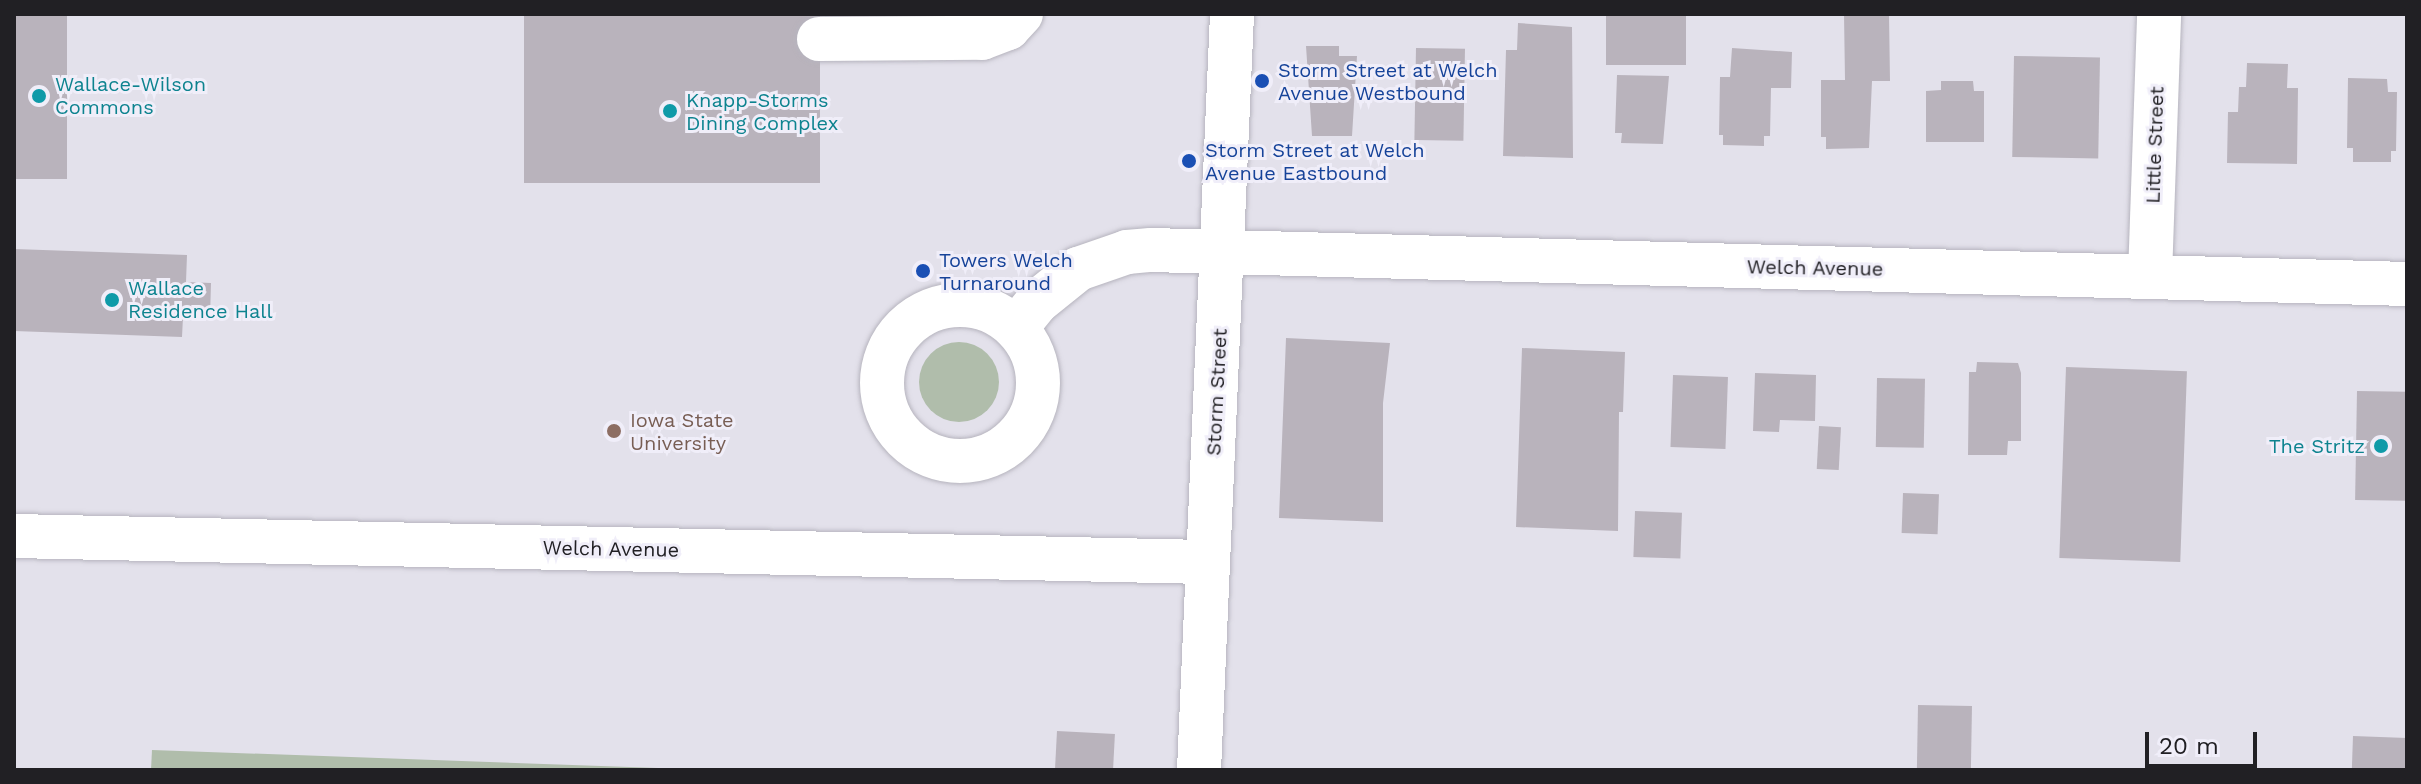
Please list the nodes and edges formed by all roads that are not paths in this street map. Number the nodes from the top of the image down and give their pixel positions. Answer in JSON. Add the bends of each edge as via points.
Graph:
{"nodes":[{"id":1,"x":1021,"y":14,"type":"edge"},
{"id":2,"x":1232,"y":14,"type":"edge"},
{"id":3,"x":2159,"y":14,"type":"edge"},
{"id":4,"x":819,"y":39,"type":"dead end"},
{"id":5,"x":1223,"y":253,"type":"junction"},
{"id":6,"x":2150,"y":276,"type":"junction"},
{"id":7,"x":2407,"y":284,"type":"edge"},
{"id":8,"x":1016,"y":328,"type":"dead end"},
{"id":9,"x":14,"y":536,"type":"edge"},
{"id":10,"x":1207,"y":562,"type":"junction"},
{"id":11,"x":1199,"y":770,"type":"edge"}],
"edges":[{"from":1,"to":4,"type":"street","via":[[1008,28],[982,38]]},
{"from":2,"to":5,"type":"street","name":"Storm Street"},
{"from":3,"to":6,"type":"street","name":"Little Street"},
{"from":5,"to":6,"type":"street","name":"Welch Avenue"},
{"from":5,"to":8,"type":"street","name":"Welch Avenue","via":[[1151,250],[1103,259],[1078,269],[1037,302]]},
{"from":5,"to":10,"type":"street","name":"Storm Street"},
{"from":6,"to":7,"type":"street","name":"Welch Avenue"},
{"from":9,"to":10,"type":"street","name":"Welch Avenue"},
{"from":10,"to":11,"type":"street","name":"Storm Street"}]}
